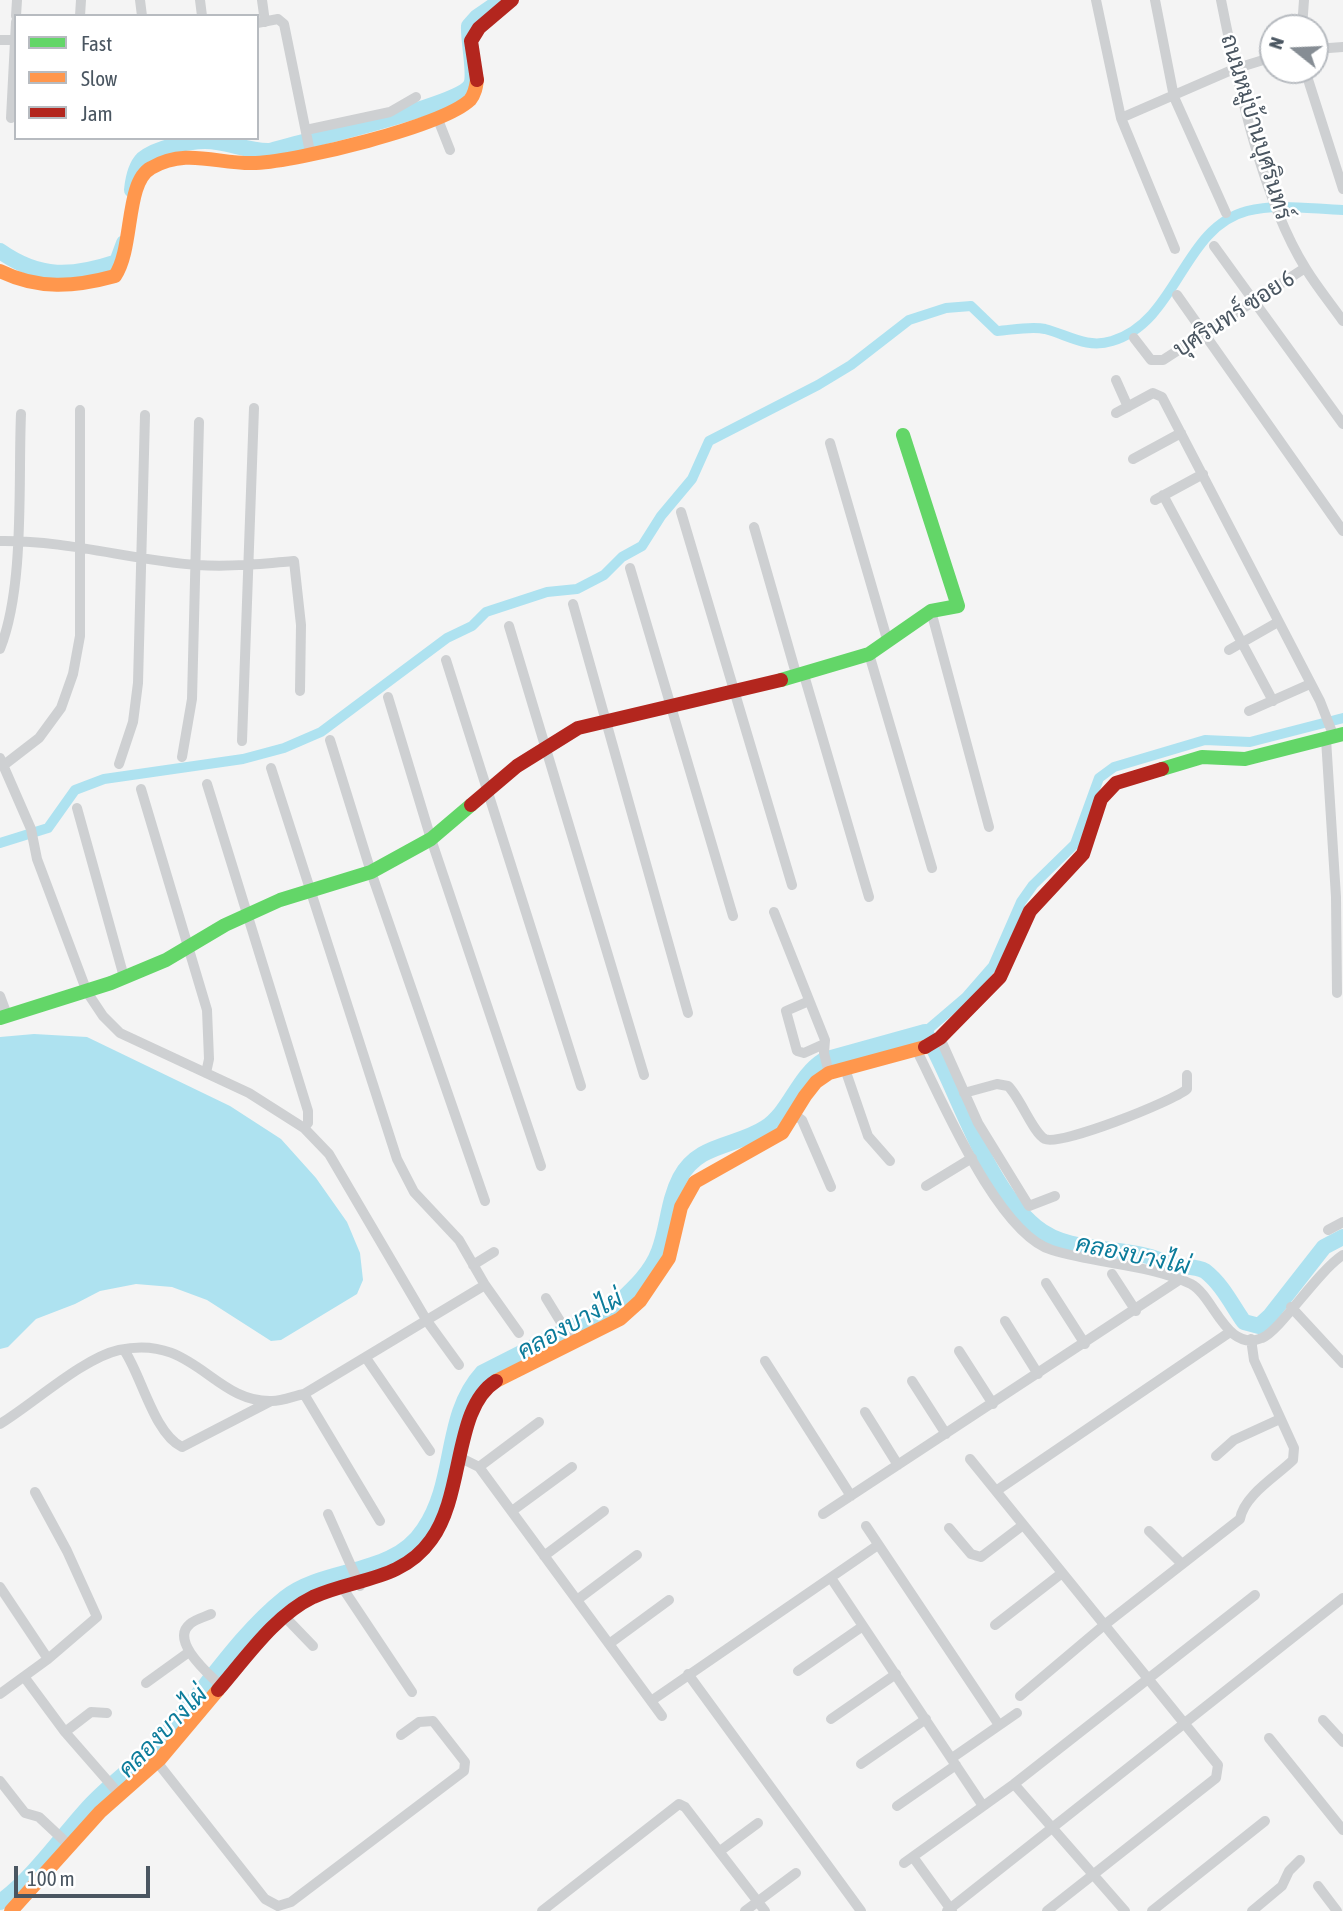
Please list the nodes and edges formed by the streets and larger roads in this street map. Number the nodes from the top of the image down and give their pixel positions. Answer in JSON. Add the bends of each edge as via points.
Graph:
{"nodes":[{"id":1,"x":262,"y":0,"type":"edge"},
{"id":2,"x":512,"y":0,"type":"edge"},
{"id":3,"x":1096,"y":0,"type":"edge"},
{"id":4,"x":1155,"y":0,"type":"edge"},
{"id":5,"x":1222,"y":0,"type":"edge"},
{"id":6,"x":261,"y":22,"type":"edge"},
{"id":7,"x":14,"y":60,"type":"edge"},
{"id":8,"x":1259,"y":61,"type":"edge"},
{"id":9,"x":1234,"y":69,"type":"junction"},
{"id":10,"x":1309,"y":84,"type":"edge"},
{"id":11,"x":416,"y":97,"type":"dead end"},
{"id":12,"x":1174,"y":97,"type":"junction"},
{"id":13,"x":437,"y":117,"type":"junction"},
{"id":14,"x":11,"y":118,"type":"dead end"},
{"id":15,"x":1121,"y":118,"type":"junction"},
{"id":16,"x":306,"y":131,"type":"junction"},
{"id":17,"x":309,"y":149,"type":"junction"},
{"id":18,"x":450,"y":150,"type":"dead end"},
{"id":19,"x":1343,"y":189,"type":"edge"},
{"id":20,"x":1226,"y":213,"type":"dead end"},
{"id":21,"x":1214,"y":246,"type":"dead end"},
{"id":22,"x":1175,"y":249,"type":"dead end"},
{"id":23,"x":1305,"y":268,"type":"junction"},
{"id":24,"x":0,"y":271,"type":"edge"},
{"id":25,"x":1177,"y":295,"type":"dead end"},
{"id":26,"x":1254,"y":299,"type":"junction"},
{"id":27,"x":1343,"y":321,"type":"edge"},
{"id":28,"x":1204,"y":333,"type":"junction"},
{"id":29,"x":1134,"y":338,"type":"dead end"},
{"id":30,"x":1116,"y":380,"type":"dead end"},
{"id":31,"x":1128,"y":407,"type":"junction"},
{"id":32,"x":254,"y":408,"type":"dead end"},
{"id":33,"x":80,"y":410,"type":"dead end"},
{"id":34,"x":1116,"y":413,"type":"dead end"},
{"id":35,"x":21,"y":414,"type":"dead end"},
{"id":36,"x":145,"y":415,"type":"dead end"},
{"id":37,"x":199,"y":422,"type":"dead end"},
{"id":38,"x":1343,"y":424,"type":"edge"},
{"id":39,"x":1181,"y":433,"type":"junction"},
{"id":40,"x":903,"y":435,"type":"dead end"},
{"id":41,"x":830,"y":443,"type":"dead end"},
{"id":42,"x":1133,"y":458,"type":"dead end"},
{"id":43,"x":1203,"y":474,"type":"junction"},
{"id":44,"x":681,"y":512,"type":"dead end"},
{"id":45,"x":754,"y":527,"type":"dead end"},
{"id":46,"x":1343,"y":531,"type":"edge"},
{"id":47,"x":0,"y":541,"type":"edge"},
{"id":48,"x":16,"y":541,"type":"junction"},
{"id":49,"x":78,"y":546,"type":"junction"},
{"id":50,"x":141,"y":555,"type":"junction"},
{"id":51,"x":195,"y":565,"type":"junction"},
{"id":52,"x":249,"y":565,"type":"junction"},
{"id":53,"x":630,"y":568,"type":"dead end"},
{"id":54,"x":573,"y":604,"type":"dead end"},
{"id":55,"x":931,"y":611,"type":"junction"},
{"id":56,"x":1278,"y":622,"type":"junction"},
{"id":57,"x":509,"y":626,"type":"dead end"},
{"id":58,"x":887,"y":639,"type":"junction"},
{"id":59,"x":1243,"y":642,"type":"junction"},
{"id":60,"x":0,"y":649,"type":"edge"},
{"id":61,"x":1229,"y":650,"type":"dead end"},
{"id":62,"x":869,"y":654,"type":"junction"},
{"id":63,"x":446,"y":660,"type":"dead end"},
{"id":64,"x":800,"y":676,"type":"junction"},
{"id":65,"x":1310,"y":684,"type":"junction"},
{"id":66,"x":734,"y":690,"type":"junction"},
{"id":67,"x":300,"y":691,"type":"dead end"},
{"id":68,"x":387,"y":697,"type":"dead end"},
{"id":69,"x":1273,"y":701,"type":"junction"},
{"id":70,"x":671,"y":704,"type":"junction"},
{"id":71,"x":1249,"y":711,"type":"dead end"},
{"id":72,"x":606,"y":720,"type":"junction"},
{"id":73,"x":1333,"y":735,"type":"edge"},
{"id":74,"x":330,"y":740,"type":"dead end"},
{"id":75,"x":242,"y":741,"type":"dead end"},
{"id":76,"x":545,"y":746,"type":"junction"},
{"id":77,"x":182,"y":757,"type":"dead end"},
{"id":78,"x":2,"y":761,"type":"edge"},
{"id":79,"x":119,"y":764,"type":"dead end"},
{"id":80,"x":271,"y":768,"type":"dead end"},
{"id":81,"x":207,"y":784,"type":"dead end"},
{"id":82,"x":141,"y":789,"type":"dead end"},
{"id":83,"x":13,"y":790,"type":"junction"},
{"id":84,"x":488,"y":792,"type":"junction"},
{"id":85,"x":0,"y":795,"type":"edge"},
{"id":86,"x":77,"y":808,"type":"dead end"},
{"id":87,"x":989,"y":827,"type":"dead end"},
{"id":88,"x":431,"y":839,"type":"junction"},
{"id":89,"x":932,"y":868,"type":"dead end"},
{"id":90,"x":371,"y":872,"type":"junction"},
{"id":91,"x":792,"y":885,"type":"dead end"},
{"id":92,"x":309,"y":891,"type":"junction"},
{"id":93,"x":869,"y":897,"type":"dead end"},
{"id":94,"x":774,"y":912,"type":"dead end"},
{"id":95,"x":247,"y":915,"type":"junction"},
{"id":96,"x":733,"y":916,"type":"dead end"},
{"id":97,"x":188,"y":947,"type":"junction"},
{"id":98,"x":124,"y":977,"type":"junction"},
{"id":99,"x":87,"y":992,"type":"junction"},
{"id":100,"x":1337,"y":993,"type":"dead end"},
{"id":101,"x":0,"y":996,"type":"edge"},
{"id":102,"x":809,"y":1001,"type":"junction"},
{"id":103,"x":688,"y":1013,"type":"dead end"},
{"id":104,"x":3,"y":1016,"type":"edge"},
{"id":105,"x":929,"y":1044,"type":"junction"},
{"id":106,"x":826,"y":1059,"type":"junction"},
{"id":107,"x":845,"y":1069,"type":"junction"},
{"id":108,"x":206,"y":1073,"type":"junction"},
{"id":109,"x":644,"y":1074,"type":"dead end"},
{"id":110,"x":1187,"y":1075,"type":"dead end"},
{"id":111,"x":581,"y":1086,"type":"dead end"},
{"id":112,"x":964,"y":1093,"type":"junction"},
{"id":113,"x":795,"y":1115,"type":"junction"},
{"id":114,"x":304,"y":1128,"type":"junction"},
{"id":115,"x":972,"y":1158,"type":"junction"},
{"id":116,"x":890,"y":1161,"type":"dead end"},
{"id":117,"x":541,"y":1166,"type":"dead end"},
{"id":118,"x":926,"y":1186,"type":"dead end"},
{"id":119,"x":831,"y":1187,"type":"dead end"},
{"id":120,"x":1055,"y":1196,"type":"dead end"},
{"id":121,"x":485,"y":1201,"type":"dead end"},
{"id":122,"x":1343,"y":1223,"type":"edge"},
{"id":123,"x":1328,"y":1230,"type":"dead end"},
{"id":124,"x":494,"y":1252,"type":"dead end"},
{"id":125,"x":1343,"y":1255,"type":"edge"},
{"id":126,"x":473,"y":1265,"type":"junction"},
{"id":127,"x":1112,"y":1274,"type":"dead end"},
{"id":128,"x":1179,"y":1280,"type":"junction"},
{"id":129,"x":1046,"y":1283,"type":"dead end"},
{"id":130,"x":485,"y":1285,"type":"junction"},
{"id":131,"x":546,"y":1298,"type":"dead end"},
{"id":132,"x":1291,"y":1307,"type":"junction"},
{"id":133,"x":1136,"y":1311,"type":"junction"},
{"id":134,"x":427,"y":1321,"type":"junction"},
{"id":135,"x":1005,"y":1321,"type":"dead end"},
{"id":136,"x":1230,"y":1332,"type":"junction"},
{"id":137,"x":519,"y":1333,"type":"dead end"},
{"id":138,"x":1251,"y":1339,"type":"junction"},
{"id":139,"x":572,"y":1340,"type":"junction"},
{"id":140,"x":1085,"y":1344,"type":"junction"},
{"id":141,"x":124,"y":1350,"type":"junction"},
{"id":142,"x":959,"y":1351,"type":"dead end"},
{"id":143,"x":366,"y":1358,"type":"junction"},
{"id":144,"x":765,"y":1361,"type":"dead end"},
{"id":145,"x":1343,"y":1363,"type":"edge"},
{"id":146,"x":459,"y":1364,"type":"dead end"},
{"id":147,"x":1038,"y":1374,"type":"junction"},
{"id":148,"x":912,"y":1381,"type":"dead end"},
{"id":149,"x":304,"y":1394,"type":"junction"},
{"id":150,"x":271,"y":1401,"type":"junction"},
{"id":151,"x":993,"y":1404,"type":"junction"},
{"id":152,"x":865,"y":1412,"type":"dead end"},
{"id":153,"x":1280,"y":1419,"type":"junction"},
{"id":154,"x":539,"y":1422,"type":"dead end"},
{"id":155,"x":0,"y":1424,"type":"edge"},
{"id":156,"x":946,"y":1434,"type":"junction"},
{"id":157,"x":429,"y":1451,"type":"dead end"},
{"id":158,"x":1216,"y":1456,"type":"dead end"},
{"id":159,"x":461,"y":1458,"type":"junction"},
{"id":160,"x":970,"y":1459,"type":"dead end"},
{"id":161,"x":898,"y":1465,"type":"junction"},
{"id":162,"x":479,"y":1467,"type":"junction"},
{"id":163,"x":572,"y":1467,"type":"dead end"},
{"id":164,"x":996,"y":1491,"type":"junction"},
{"id":165,"x":35,"y":1492,"type":"dead end"},
{"id":166,"x":851,"y":1496,"type":"junction"},
{"id":167,"x":512,"y":1511,"type":"junction"},
{"id":168,"x":604,"y":1511,"type":"dead end"},
{"id":169,"x":328,"y":1514,"type":"dead end"},
{"id":170,"x":823,"y":1514,"type":"dead end"},
{"id":171,"x":380,"y":1521,"type":"dead end"},
{"id":172,"x":1023,"y":1525,"type":"junction"},
{"id":173,"x":866,"y":1526,"type":"dead end"},
{"id":174,"x":949,"y":1528,"type":"dead end"},
{"id":175,"x":1149,"y":1531,"type":"dead end"},
{"id":176,"x":878,"y":1545,"type":"junction"},
{"id":177,"x":636,"y":1555,"type":"dead end"},
{"id":178,"x":544,"y":1556,"type":"junction"},
{"id":179,"x":1182,"y":1564,"type":"junction"},
{"id":180,"x":1062,"y":1573,"type":"junction"},
{"id":181,"x":831,"y":1578,"type":"junction"},
{"id":182,"x":359,"y":1584,"type":"junction"},
{"id":183,"x":0,"y":1587,"type":"edge"},
{"id":184,"x":344,"y":1590,"type":"junction"},
{"id":185,"x":1255,"y":1595,"type":"dead end"},
{"id":186,"x":1343,"y":1598,"type":"edge"},
{"id":187,"x":577,"y":1600,"type":"junction"},
{"id":188,"x":669,"y":1600,"type":"dead end"},
{"id":189,"x":211,"y":1614,"type":"dead end"},
{"id":190,"x":285,"y":1617,"type":"junction"},
{"id":191,"x":995,"y":1625,"type":"dead end"},
{"id":192,"x":863,"y":1626,"type":"junction"},
{"id":193,"x":1104,"y":1626,"type":"junction"},
{"id":194,"x":609,"y":1644,"type":"junction"},
{"id":195,"x":313,"y":1646,"type":"dead end"},
{"id":196,"x":189,"y":1652,"type":"junction"},
{"id":197,"x":48,"y":1660,"type":"junction"},
{"id":198,"x":798,"y":1671,"type":"dead end"},
{"id":199,"x":688,"y":1674,"type":"junction"},
{"id":200,"x":896,"y":1674,"type":"junction"},
{"id":201,"x":25,"y":1678,"type":"junction"},
{"id":202,"x":1147,"y":1679,"type":"junction"},
{"id":203,"x":146,"y":1683,"type":"dead end"},
{"id":204,"x":220,"y":1685,"type":"junction"},
{"id":205,"x":412,"y":1692,"type":"dead end"},
{"id":206,"x":0,"y":1694,"type":"edge"},
{"id":207,"x":1020,"y":1696,"type":"dead end"},
{"id":208,"x":651,"y":1701,"type":"junction"},
{"id":209,"x":107,"y":1713,"type":"dead end"},
{"id":210,"x":1017,"y":1713,"type":"dead end"},
{"id":211,"x":662,"y":1716,"type":"dead end"},
{"id":212,"x":831,"y":1719,"type":"dead end"},
{"id":213,"x":926,"y":1719,"type":"junction"},
{"id":214,"x":1323,"y":1720,"type":"dead end"},
{"id":215,"x":1182,"y":1724,"type":"junction"},
{"id":216,"x":999,"y":1725,"type":"junction"},
{"id":217,"x":65,"y":1732,"type":"junction"},
{"id":218,"x":401,"y":1735,"type":"dead end"},
{"id":219,"x":1269,"y":1738,"type":"dead end"},
{"id":220,"x":1343,"y":1742,"type":"edge"},
{"id":221,"x":157,"y":1762,"type":"junction"},
{"id":222,"x":954,"y":1762,"type":"junction"},
{"id":223,"x":861,"y":1764,"type":"dead end"},
{"id":224,"x":0,"y":1781,"type":"edge"},
{"id":225,"x":1014,"y":1784,"type":"junction"},
{"id":226,"x":117,"y":1793,"type":"junction"},
{"id":227,"x":897,"y":1806,"type":"dead end"},
{"id":228,"x":983,"y":1807,"type":"junction"},
{"id":229,"x":1265,"y":1821,"type":"dead end"},
{"id":230,"x":758,"y":1823,"type":"dead end"},
{"id":231,"x":1052,"y":1826,"type":"junction"},
{"id":232,"x":1343,"y":1830,"type":"edge"},
{"id":233,"x":68,"y":1844,"type":"junction"},
{"id":234,"x":720,"y":1851,"type":"junction"},
{"id":235,"x":1300,"y":1860,"type":"dead end"},
{"id":236,"x":796,"y":1873,"type":"dead end"},
{"id":237,"x":1096,"y":1875,"type":"junction"},
{"id":238,"x":1318,"y":1886,"type":"dead end"},
{"id":239,"x":757,"y":1901,"type":"junction"},
{"id":240,"x":950,"y":1910,"type":"edge"},
{"id":241,"x":11,"y":1911,"type":"edge"},
{"id":242,"x":542,"y":1911,"type":"edge"},
{"id":243,"x":745,"y":1911,"type":"edge"},
{"id":244,"x":765,"y":1911,"type":"edge"},
{"id":245,"x":861,"y":1911,"type":"edge"},
{"id":246,"x":1047,"y":1911,"type":"edge"},
{"id":247,"x":1125,"y":1911,"type":"edge"},
{"id":248,"x":1152,"y":1911,"type":"edge"},
{"id":249,"x":1252,"y":1911,"type":"edge"},
{"id":250,"x":1337,"y":1911,"type":"edge"}],
"edges":[{"from":1,"to":6,"type":"street"},
{"from":2,"to":13,"type":"street","via":[[473,34],[476,88],[472,98]]},
{"from":3,"to":15,"type":"street"},
{"from":4,"to":12,"type":"street"},
{"from":5,"to":9,"type":"street","name":"ถนนหมู่บ้านบุศรินทร์"},
{"from":6,"to":16,"type":"street","via":[[278,19],[284,24]]},
{"from":7,"to":14,"type":"street"},
{"from":8,"to":9,"type":"street"},
{"from":9,"to":12,"type":"street"},
{"from":9,"to":23,"type":"street","name":"ถนนหมู่บ้านบุศรินทร์","via":[[1274,201]]},
{"from":10,"to":19,"type":"street"},
{"from":11,"to":16,"type":"street","via":[[399,109]]},
{"from":12,"to":15,"type":"street"},
{"from":12,"to":20,"type":"street"},
{"from":13,"to":17,"type":"street"},
{"from":13,"to":18,"type":"street"},
{"from":15,"to":22,"type":"street"},
{"from":16,"to":17,"type":"street"},
{"from":17,"to":24,"type":"street","via":[[250,163],[197,156],[145,171],[138,184],[125,262],[115,276],[68,285],[33,285]]},
{"from":21,"to":26,"type":"street"},
{"from":23,"to":26,"type":"street","name":"บุศรินทร์ ซอย 6"},
{"from":23,"to":27,"type":"street","name":"ถนนหมู่บ้านบุศรินทร์"},
{"from":25,"to":28,"type":"street"},
{"from":26,"to":28,"type":"street","name":"บุศรินทร์ ซอย 6"},
{"from":26,"to":38,"type":"street"},
{"from":28,"to":29,"type":"street","name":"บุศรินทร์ ซอย 6","via":[[1163,360],[1151,359]]},
{"from":28,"to":46,"type":"street"},
{"from":30,"to":31,"type":"street"},
{"from":31,"to":34,"type":"street"},
{"from":31,"to":39,"type":"street","via":[[1157,393]]},
{"from":32,"to":52,"type":"street"},
{"from":33,"to":49,"type":"street"},
{"from":35,"to":48,"type":"street"},
{"from":36,"to":50,"type":"street"},
{"from":37,"to":51,"type":"street"},
{"from":39,"to":42,"type":"street"},
{"from":39,"to":43,"type":"street"},
{"from":40,"to":55,"type":"street","via":[[958,606]]},
{"from":41,"to":58,"type":"street"},
{"from":43,"to":56,"type":"street"},
{"from":43,"to":59,"type":"street","via":[[1159,497]]},
{"from":44,"to":66,"type":"street"},
{"from":45,"to":64,"type":"street"},
{"from":47,"to":48,"type":"street"},
{"from":48,"to":49,"type":"street"},
{"from":48,"to":60,"type":"street","via":[[11,614]]},
{"from":49,"to":50,"type":"street"},
{"from":49,"to":78,"type":"street","via":[[80,636],[61,708],[40,738]]},
{"from":50,"to":51,"type":"street"},
{"from":50,"to":79,"type":"street","via":[[134,722]]},
{"from":51,"to":52,"type":"street"},
{"from":51,"to":77,"type":"street","via":[[192,699]]},
{"from":52,"to":67,"type":"street","via":[[294,561],[301,625]]},
{"from":52,"to":75,"type":"street"},
{"from":53,"to":70,"type":"street"},
{"from":54,"to":72,"type":"street"},
{"from":55,"to":58,"type":"street"},
{"from":55,"to":87,"type":"street"},
{"from":56,"to":59,"type":"street"},
{"from":56,"to":65,"type":"street"},
{"from":57,"to":76,"type":"street"},
{"from":58,"to":62,"type":"street"},
{"from":59,"to":61,"type":"street"},
{"from":59,"to":69,"type":"street"},
{"from":62,"to":64,"type":"street"},
{"from":62,"to":89,"type":"street"},
{"from":63,"to":84,"type":"street"},
{"from":64,"to":66,"type":"street"},
{"from":64,"to":93,"type":"street"},
{"from":65,"to":69,"type":"street"},
{"from":65,"to":73,"type":"street"},
{"from":66,"to":70,"type":"street"},
{"from":66,"to":91,"type":"street"},
{"from":68,"to":88,"type":"street"},
{"from":69,"to":71,"type":"street"},
{"from":70,"to":72,"type":"street"},
{"from":70,"to":96,"type":"street"},
{"from":72,"to":76,"type":"street"},
{"from":72,"to":103,"type":"street"},
{"from":73,"to":100,"type":"street"},
{"from":73,"to":105,"type":"street","via":[[1245,759],[1202,757],[1106,790],[1083,854],[1030,911],[1000,977]]},
{"from":74,"to":90,"type":"street"},
{"from":76,"to":84,"type":"street"},
{"from":76,"to":109,"type":"street"},
{"from":78,"to":83,"type":"street"},
{"from":80,"to":92,"type":"street"},
{"from":81,"to":95,"type":"street"},
{"from":82,"to":97,"type":"street"},
{"from":83,"to":85,"type":"street"},
{"from":83,"to":99,"type":"street"},
{"from":84,"to":88,"type":"street"},
{"from":84,"to":111,"type":"street"},
{"from":86,"to":98,"type":"street"},
{"from":88,"to":90,"type":"street"},
{"from":88,"to":117,"type":"street"},
{"from":90,"to":92,"type":"street"},
{"from":90,"to":121,"type":"street"},
{"from":92,"to":95,"type":"street"},
{"from":92,"to":126,"type":"street","via":[[397,1159],[414,1192],[459,1240]]},
{"from":94,"to":102,"type":"street"},
{"from":95,"to":97,"type":"street"},
{"from":95,"to":114,"type":"street","via":[[308,1111]]},
{"from":97,"to":98,"type":"street"},
{"from":97,"to":108,"type":"street","via":[[207,1010]]},
{"from":98,"to":99,"type":"street"},
{"from":99,"to":104,"type":"street"},
{"from":99,"to":108,"type":"street","via":[[120,1033]]},
{"from":101,"to":104,"type":"street"},
{"from":102,"to":106,"type":"street","via":[[825,1040]]},
{"from":102,"to":106,"type":"street","via":[[786,1012],[788,1026],[797,1051]]},
{"from":105,"to":107,"type":"street"},
{"from":105,"to":112,"type":"street"},
{"from":105,"to":115,"type":"street"},
{"from":106,"to":107,"type":"street"},
{"from":106,"to":113,"type":"street"},
{"from":107,"to":116,"type":"street","via":[[868,1136]]},
{"from":108,"to":114,"type":"street","via":[[249,1093]]},
{"from":110,"to":112,"type":"street","via":[[1186,1089],[1173,1099],[1102,1127],[1052,1140],[1039,1133],[1008,1086],[997,1084]]},
{"from":112,"to":120,"type":"street","via":[[1029,1206]]},
{"from":113,"to":119,"type":"street","via":[[802,1120]]},
{"from":113,"to":139,"type":"street","via":[[765,1146],[695,1182],[681,1207],[669,1258],[657,1280],[620,1319]]},
{"from":114,"to":134,"type":"street","via":[[329,1154]]},
{"from":115,"to":118,"type":"street"},
{"from":115,"to":128,"type":"street","via":[[990,1192],[1030,1238],[1049,1250]]},
{"from":122,"to":123,"type":"street"},
{"from":124,"to":126,"type":"street"},
{"from":125,"to":132,"type":"street","via":[[1319,1274]]},
{"from":126,"to":130,"type":"street"},
{"from":127,"to":133,"type":"street"},
{"from":128,"to":133,"type":"street"},
{"from":128,"to":136,"type":"street","via":[[1205,1297]]},
{"from":129,"to":140,"type":"street"},
{"from":130,"to":134,"type":"street"},
{"from":130,"to":137,"type":"street"},
{"from":131,"to":139,"type":"street"},
{"from":132,"to":138,"type":"street","via":[[1262,1338]]},
{"from":132,"to":145,"type":"street"},
{"from":133,"to":140,"type":"street"},
{"from":134,"to":143,"type":"street"},
{"from":134,"to":146,"type":"street"},
{"from":135,"to":147,"type":"street"},
{"from":136,"to":138,"type":"street"},
{"from":136,"to":164,"type":"street"},
{"from":138,"to":153,"type":"street","via":[[1254,1360]]},
{"from":139,"to":159,"type":"street","via":[[487,1387],[468,1416]]},
{"from":140,"to":147,"type":"street"},
{"from":141,"to":150,"type":"street","via":[[166,1349],[230,1388]]},
{"from":141,"to":150,"type":"street","via":[[177,1446],[188,1445]]},
{"from":141,"to":155,"type":"street","via":[[98,1358]]},
{"from":142,"to":151,"type":"street"},
{"from":143,"to":149,"type":"street"},
{"from":143,"to":157,"type":"street"},
{"from":144,"to":166,"type":"street"},
{"from":147,"to":151,"type":"street"},
{"from":148,"to":156,"type":"street"},
{"from":149,"to":150,"type":"street"},
{"from":149,"to":171,"type":"street"},
{"from":151,"to":156,"type":"street"},
{"from":152,"to":161,"type":"street"},
{"from":153,"to":158,"type":"street","via":[[1234,1440]]},
{"from":153,"to":179,"type":"street","via":[[1294,1448],[1293,1460],[1266,1481],[1240,1519]]},
{"from":154,"to":162,"type":"street"},
{"from":156,"to":161,"type":"street"},
{"from":159,"to":162,"type":"street"},
{"from":159,"to":182,"type":"street","via":[[445,1516],[431,1541],[391,1574]]},
{"from":160,"to":164,"type":"street"},
{"from":161,"to":166,"type":"street"},
{"from":162,"to":167,"type":"street"},
{"from":163,"to":167,"type":"street"},
{"from":164,"to":172,"type":"street"},
{"from":165,"to":197,"type":"street","via":[[97,1617]]},
{"from":166,"to":170,"type":"street"},
{"from":167,"to":178,"type":"street"},
{"from":168,"to":178,"type":"street"},
{"from":169,"to":182,"type":"street"},
{"from":172,"to":174,"type":"street","via":[[981,1557],[971,1554]]},
{"from":172,"to":180,"type":"street"},
{"from":173,"to":176,"type":"street"},
{"from":175,"to":179,"type":"street"},
{"from":176,"to":181,"type":"street"},
{"from":176,"to":216,"type":"street"},
{"from":177,"to":187,"type":"street"},
{"from":178,"to":187,"type":"street"},
{"from":179,"to":193,"type":"street"},
{"from":180,"to":191,"type":"street"},
{"from":180,"to":193,"type":"street"},
{"from":181,"to":192,"type":"street"},
{"from":181,"to":199,"type":"street"},
{"from":182,"to":184,"type":"street"},
{"from":183,"to":197,"type":"street"},
{"from":184,"to":190,"type":"street","via":[[314,1597]]},
{"from":184,"to":205,"type":"street"},
{"from":185,"to":202,"type":"street"},
{"from":186,"to":215,"type":"street"},
{"from":187,"to":194,"type":"street"},
{"from":188,"to":194,"type":"street"},
{"from":189,"to":196,"type":"street","via":[[190,1624],[185,1632]]},
{"from":190,"to":195,"type":"street"},
{"from":190,"to":204,"type":"street"},
{"from":192,"to":198,"type":"street"},
{"from":192,"to":200,"type":"street"},
{"from":193,"to":202,"type":"street"},
{"from":193,"to":207,"type":"street"},
{"from":194,"to":208,"type":"street"},
{"from":196,"to":203,"type":"street"},
{"from":196,"to":204,"type":"street"},
{"from":197,"to":201,"type":"street"},
{"from":199,"to":208,"type":"street"},
{"from":199,"to":245,"type":"street"},
{"from":200,"to":212,"type":"street"},
{"from":200,"to":213,"type":"street"},
{"from":201,"to":206,"type":"street"},
{"from":201,"to":217,"type":"street"},
{"from":202,"to":215,"type":"street"},
{"from":202,"to":225,"type":"street"},
{"from":204,"to":221,"type":"street"},
{"from":208,"to":211,"type":"street"},
{"from":209,"to":217,"type":"street","via":[[91,1713]]},
{"from":210,"to":216,"type":"street"},
{"from":213,"to":222,"type":"street"},
{"from":213,"to":223,"type":"street"},
{"from":214,"to":220,"type":"street"},
{"from":215,"to":231,"type":"street"},
{"from":215,"to":237,"type":"street","via":[[1218,1765],[1216,1778]]},
{"from":216,"to":222,"type":"street"},
{"from":217,"to":226,"type":"street"},
{"from":218,"to":221,"type":"street","via":[[419,1723],[433,1721],[465,1762],[464,1771],[291,1902],[278,1906],[265,1899]]},
{"from":219,"to":232,"type":"street"},
{"from":221,"to":226,"type":"street"},
{"from":222,"to":227,"type":"street"},
{"from":222,"to":228,"type":"street"},
{"from":224,"to":233,"type":"street","via":[[25,1813],[39,1816]]},
{"from":225,"to":228,"type":"street"},
{"from":225,"to":231,"type":"street"},
{"from":226,"to":233,"type":"street"},
{"from":228,"to":240,"type":"street","via":[[908,1860]]},
{"from":229,"to":248,"type":"street"},
{"from":230,"to":234,"type":"street"},
{"from":231,"to":237,"type":"street"},
{"from":231,"to":240,"type":"street"},
{"from":233,"to":241,"type":"street"},
{"from":234,"to":239,"type":"street"},
{"from":234,"to":242,"type":"street","via":[[679,1804]]},
{"from":235,"to":249,"type":"street","via":[[1282,1886]]},
{"from":236,"to":239,"type":"street"},
{"from":237,"to":246,"type":"street"},
{"from":237,"to":247,"type":"street"},
{"from":238,"to":250,"type":"street"},
{"from":239,"to":243,"type":"street"},
{"from":239,"to":244,"type":"street"}]}
